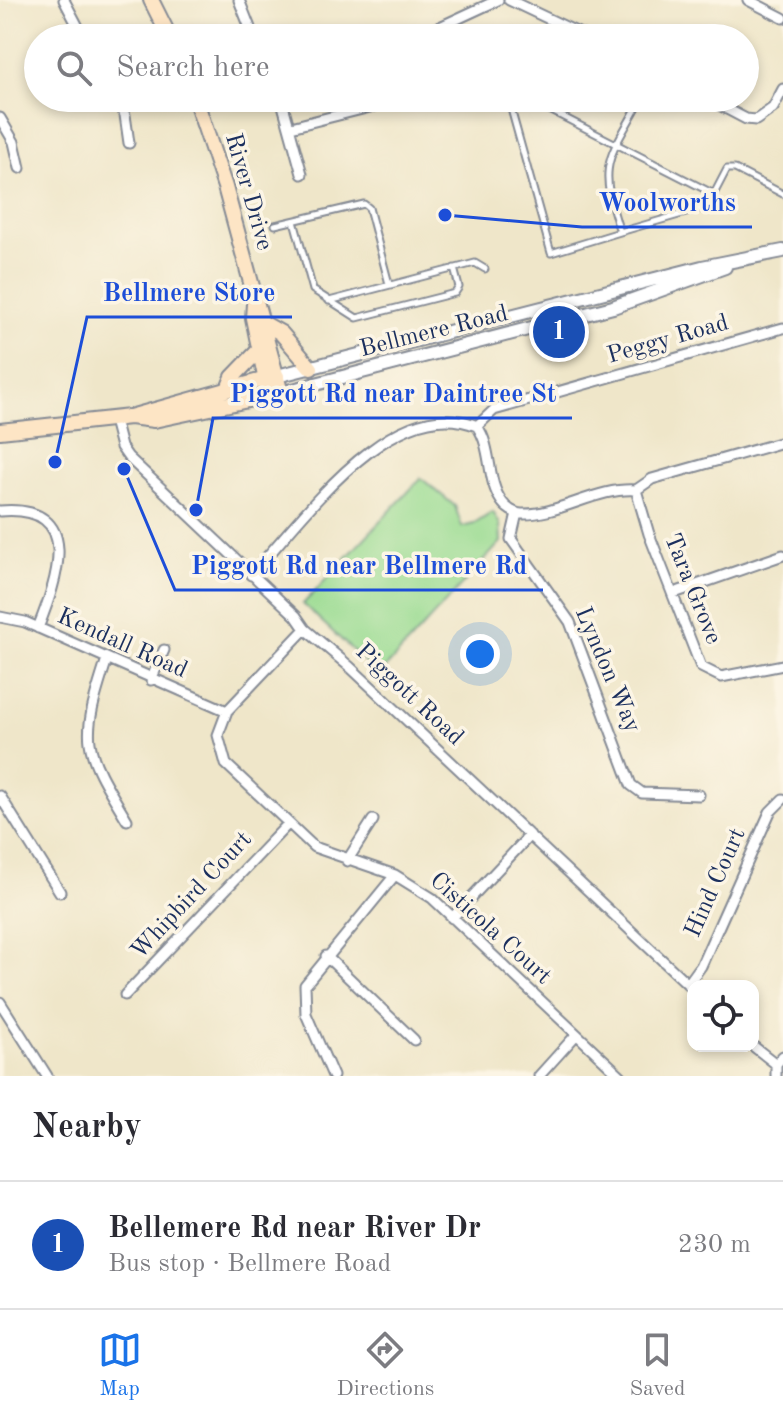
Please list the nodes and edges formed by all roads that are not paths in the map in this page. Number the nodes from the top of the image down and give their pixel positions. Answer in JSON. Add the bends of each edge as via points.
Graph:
{"nodes":[{"id":1,"x":64,"y":0,"type":"edge"},
{"id":2,"x":151,"y":0,"type":"edge"},
{"id":3,"x":498,"y":0,"type":"edge"},
{"id":4,"x":509,"y":0,"type":"edge"},
{"id":5,"x":748,"y":0,"type":"edge"},
{"id":6,"x":245,"y":1,"type":"edge"},
{"id":7,"x":783,"y":18,"type":"edge"},
{"id":8,"x":77,"y":24,"type":"edge"},
{"id":9,"x":163,"y":24,"type":"edge"},
{"id":10,"x":247,"y":24,"type":"edge"},
{"id":11,"x":446,"y":24,"type":"edge"},
{"id":12,"x":560,"y":24,"type":"edge"},
{"id":13,"x":783,"y":89,"type":"edge"},
{"id":14,"x":123,"y":112,"type":"edge"},
{"id":15,"x":200,"y":112,"type":"edge"},
{"id":16,"x":286,"y":112,"type":"edge"},
{"id":17,"x":350,"y":112,"type":"edge"},
{"id":18,"x":512,"y":112,"type":"edge"},
{"id":19,"x":555,"y":112,"type":"edge"},
{"id":20,"x":634,"y":112,"type":"edge"},
{"id":21,"x":733,"y":112,"type":"edge"},
{"id":22,"x":0,"y":118,"type":"edge"},
{"id":23,"x":291,"y":127,"type":"junction"},
{"id":24,"x":618,"y":142,"type":"junction"},
{"id":25,"x":129,"y":143,"type":"dead end"},
{"id":26,"x":20,"y":168,"type":"dead end"},
{"id":27,"x":302,"y":174,"type":"dead end"},
{"id":28,"x":714,"y":194,"type":"junction"},
{"id":29,"x":783,"y":194,"type":"edge"},
{"id":30,"x":294,"y":221,"type":"junction"},
{"id":31,"x":275,"y":225,"type":"dead end"},
{"id":32,"x":620,"y":232,"type":"junction"},
{"id":33,"x":783,"y":251,"type":"edge"},
{"id":34,"x":743,"y":259,"type":"junction"},
{"id":35,"x":454,"y":268,"type":"junction"},
{"id":36,"x":485,"y":269,"type":"dead end"},
{"id":37,"x":389,"y":284,"type":"junction"},
{"id":38,"x":254,"y":299,"type":"junction"},
{"id":39,"x":329,"y":301,"type":"junction"},
{"id":40,"x":265,"y":324,"type":"junction"},
{"id":41,"x":783,"y":328,"type":"edge"},
{"id":42,"x":259,"y":350,"type":"junction"},
{"id":43,"x":311,"y":368,"type":"junction"},
{"id":44,"x":271,"y":378,"type":"junction"},
{"id":45,"x":228,"y":389,"type":"junction"},
{"id":46,"x":275,"y":395,"type":"junction"},
{"id":47,"x":130,"y":417,"type":"junction"},
{"id":48,"x":114,"y":420,"type":"junction"},
{"id":49,"x":477,"y":426,"type":"junction"},
{"id":50,"x":0,"y":431,"type":"edge"},
{"id":51,"x":783,"y":442,"type":"edge"},
{"id":52,"x":636,"y":490,"type":"junction"},
{"id":53,"x":0,"y":511,"type":"edge"},
{"id":54,"x":517,"y":513,"type":"junction"},
{"id":55,"x":783,"y":555,"type":"edge"},
{"id":56,"x":251,"y":575,"type":"junction"},
{"id":57,"x":674,"y":593,"type":"junction"},
{"id":58,"x":0,"y":617,"type":"edge"},
{"id":59,"x":38,"y":628,"type":"junction"},
{"id":60,"x":305,"y":629,"type":"junction"},
{"id":61,"x":164,"y":650,"type":"dead end"},
{"id":62,"x":107,"y":659,"type":"junction"},
{"id":63,"x":783,"y":665,"type":"edge"},
{"id":64,"x":151,"y":680,"type":"junction"},
{"id":65,"x":227,"y":711,"type":"junction"},
{"id":66,"x":699,"y":795,"type":"dead end"},
{"id":67,"x":0,"y":796,"type":"edge"},
{"id":68,"x":783,"y":799,"type":"edge"},
{"id":69,"x":127,"y":820,"type":"dead end"},
{"id":70,"x":373,"y":820,"type":"dead end"},
{"id":71,"x":288,"y":824,"type":"junction"},
{"id":72,"x":530,"y":835,"type":"junction"},
{"id":73,"x":347,"y":861,"type":"junction"},
{"id":74,"x":395,"y":875,"type":"junction"},
{"id":75,"x":60,"y":892,"type":"dead end"},
{"id":76,"x":452,"y":918,"type":"junction"},
{"id":77,"x":326,"y":956,"type":"junction"},
{"id":78,"x":694,"y":980,"type":"edge"},
{"id":79,"x":687,"y":984,"type":"edge"},
{"id":80,"x":125,"y":995,"type":"dead end"},
{"id":81,"x":0,"y":1002,"type":"edge"},
{"id":82,"x":576,"y":1035,"type":"junction"},
{"id":83,"x":414,"y":1040,"type":"dead end"},
{"id":84,"x":759,"y":1049,"type":"edge"},
{"id":85,"x":779,"y":1060,"type":"edge"},
{"id":86,"x":47,"y":1076,"type":"edge"},
{"id":87,"x":333,"y":1076,"type":"edge"},
{"id":88,"x":539,"y":1076,"type":"edge"},
{"id":89,"x":621,"y":1076,"type":"edge"},
{"id":90,"x":776,"y":1076,"type":"edge"}],
"edges":[{"from":1,"to":8,"type":"street"},
{"from":2,"to":9,"type":"main road"},
{"from":3,"to":11,"type":"street"},
{"from":4,"to":12,"type":"street"},
{"from":5,"to":7,"type":"street"},
{"from":6,"to":10,"type":"street"},
{"from":13,"to":21,"type":"street","via":[[773,108],[756,120]]},
{"from":14,"to":25,"type":"street"},
{"from":15,"to":38,"type":"main road","name":"River Drive"},
{"from":16,"to":23,"type":"street"},
{"from":17,"to":23,"type":"street"},
{"from":18,"to":32,"type":"lane","via":[[551,253]]},
{"from":19,"to":24,"type":"lane"},
{"from":20,"to":24,"type":"lane"},
{"from":22,"to":26,"type":"street","via":[[14,142]]},
{"from":23,"to":27,"type":"street"},
{"from":24,"to":28,"type":"lane"},
{"from":24,"to":32,"type":"lane","via":[[606,166],[606,183]]},
{"from":28,"to":29,"type":"lane","via":[[727,169],[735,169]]},
{"from":28,"to":32,"type":"lane","via":[[710,206]]},
{"from":30,"to":31,"type":"lane"},
{"from":30,"to":37,"type":"lane","via":[[367,205]]},
{"from":30,"to":39,"type":"lane","via":[[313,290]]},
{"from":33,"to":34,"type":"street","name":"Bellmere Road"},
{"from":34,"to":43,"type":"street","name":"Bellmere Road"},
{"from":34,"to":46,"type":"street","name":"Bellmere Road","via":[[613,307]]},
{"from":35,"to":36,"type":"lane","via":[[475,263]]},
{"from":35,"to":37,"type":"lane"},
{"from":35,"to":39,"type":"lane","via":[[459,287],[455,293],[373,315],[357,318]]},
{"from":37,"to":39,"type":"lane"},
{"from":38,"to":40,"type":"main road","name":"River Drive"},
{"from":38,"to":42,"type":"main road","name":"River Drive"},
{"from":40,"to":43,"type":"main road","via":[[281,333]]},
{"from":40,"to":44,"type":"main road","name":"River Drive"},
{"from":41,"to":49,"type":"street","name":"Peggy Road","via":[[494,410]]},
{"from":42,"to":44,"type":"main road","name":"River Drive"},
{"from":42,"to":45,"type":"main road"},
{"from":43,"to":44,"type":"street","name":"Bellmere Road"},
{"from":44,"to":45,"type":"main road","name":"Bellmere Road"},
{"from":44,"to":46,"type":"main road","name":"River Drive"},
{"from":45,"to":47,"type":"main road","name":"Bellmere Road"},
{"from":46,"to":47,"type":"main road","name":"Bellmere Road","via":[[154,420]]},
{"from":47,"to":48,"type":"main road","name":"Bellmere Road"},
{"from":48,"to":50,"type":"main road","name":"Bellmere Road"},
{"from":48,"to":56,"type":"street","name":"Piggott Road","via":[[128,457]]},
{"from":49,"to":54,"type":"street","via":[[496,492]]},
{"from":49,"to":56,"type":"street","via":[[459,420],[440,422],[385,438]]},
{"from":51,"to":52,"type":"street","via":[[652,479]]},
{"from":52,"to":54,"type":"street","via":[[619,489]]},
{"from":52,"to":57,"type":"street","name":"Tara Grove"},
{"from":53,"to":59,"type":"street","via":[[20,509],[37,516],[53,531],[60,552],[58,579]]},
{"from":54,"to":66,"type":"street","name":"Lyndon Way","via":[[511,539],[570,622],[631,785],[642,793]]},
{"from":55,"to":57,"type":"street"},
{"from":56,"to":60,"type":"street","name":"Piggott Road"},
{"from":57,"to":63,"type":"street","name":"Tara Grove","via":[[701,667],[721,677]]},
{"from":58,"to":59,"type":"street","name":"Kendall Road"},
{"from":59,"to":62,"type":"street","name":"Kendall Road"},
{"from":60,"to":65,"type":"street"},
{"from":60,"to":72,"type":"street","name":"Piggott Road"},
{"from":61,"to":64,"type":"street"},
{"from":62,"to":64,"type":"street","name":"Kendall Road"},
{"from":62,"to":69,"type":"street","via":[[89,714],[88,741],[96,769]]},
{"from":64,"to":65,"type":"street","name":"Kendall Road"},
{"from":65,"to":71,"type":"street","name":"Cisticola Court","via":[[218,735],[226,764]]},
{"from":67,"to":75,"type":"street"},
{"from":68,"to":78,"type":"street","name":"Hind Court","via":[[770,812]]},
{"from":70,"to":73,"type":"street"},
{"from":71,"to":73,"type":"street","name":"Cisticola Court","via":[[314,847]]},
{"from":71,"to":80,"type":"street","name":"Whipbird Court"},
{"from":72,"to":76,"type":"street"},
{"from":72,"to":79,"type":"street","name":"Piggott Road"},
{"from":73,"to":74,"type":"street","name":"Cisticola Court"},
{"from":74,"to":76,"type":"street","name":"Cisticola Court"},
{"from":74,"to":77,"type":"street"},
{"from":76,"to":82,"type":"street","name":"Cisticola Court"},
{"from":77,"to":83,"type":"street"},
{"from":77,"to":87,"type":"street","via":[[305,985],[303,1000]]},
{"from":81,"to":86,"type":"street"},
{"from":82,"to":88,"type":"street"},
{"from":82,"to":89,"type":"street","name":"Cisticola Court"},
{"from":84,"to":85,"type":"street"},
{"from":85,"to":90,"type":"street"}]}
